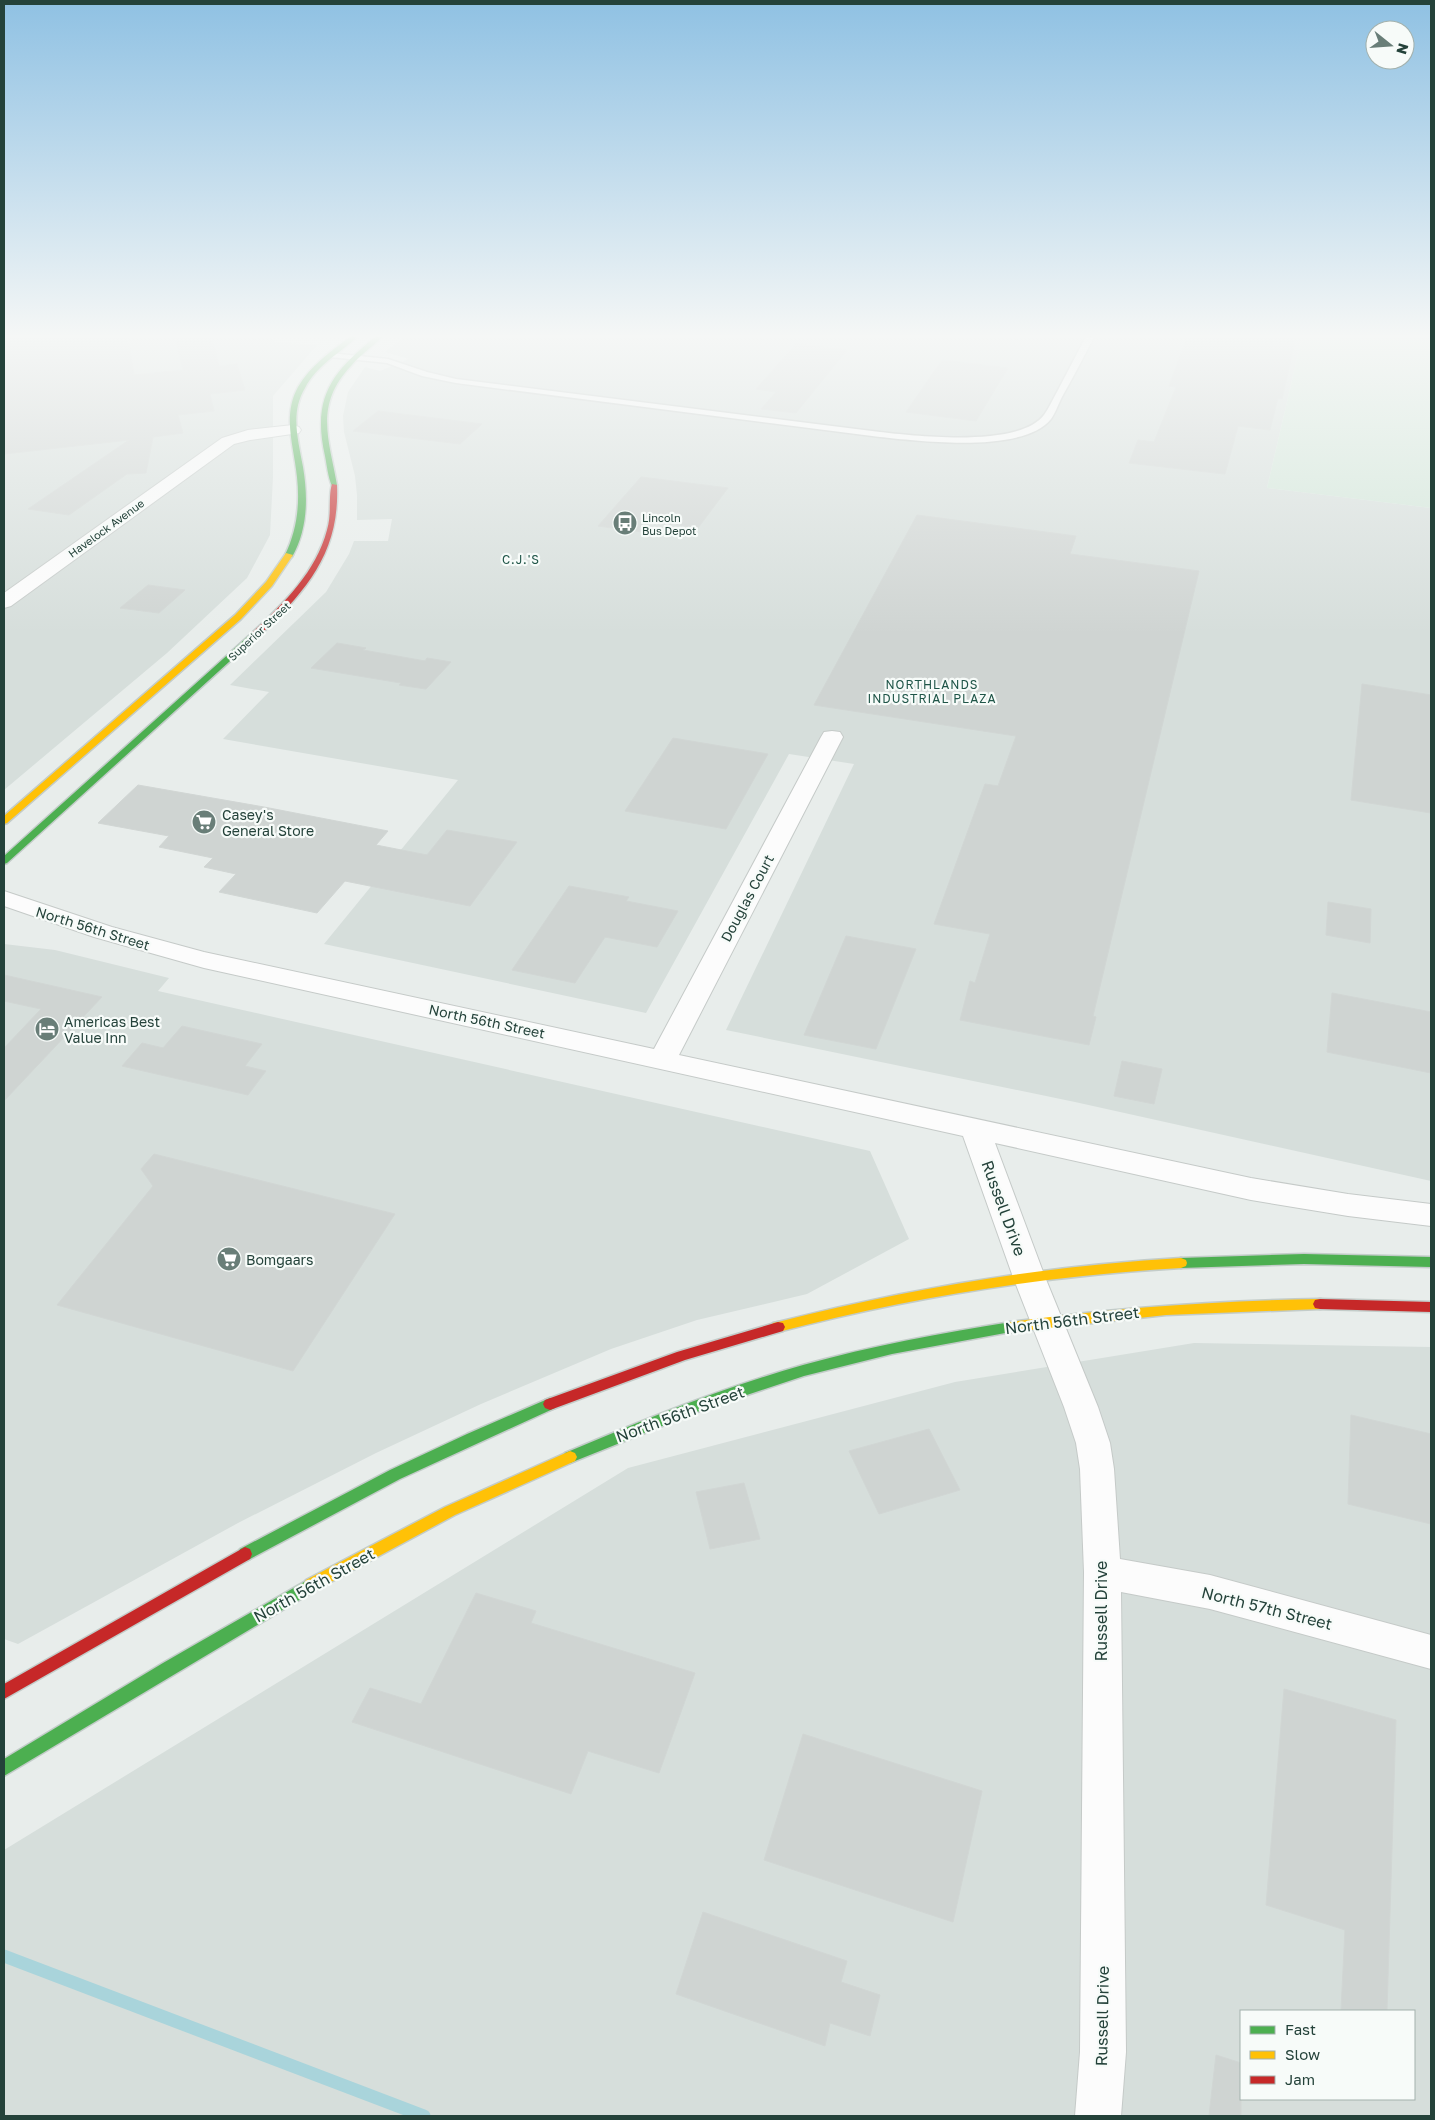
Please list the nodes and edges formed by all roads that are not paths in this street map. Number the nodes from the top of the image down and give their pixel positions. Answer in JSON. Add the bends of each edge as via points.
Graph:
{"nodes":[{"id":1,"x":245,"y":436,"type":"edge"},
{"id":2,"x":294,"y":436,"type":"edge"},
{"id":3,"x":323,"y":436,"type":"edge"},
{"id":4,"x":907,"y":436,"type":"edge"},
{"id":5,"x":1003,"y":436,"type":"edge"},
{"id":6,"x":4,"y":602,"type":"edge"},
{"id":7,"x":832,"y":737,"type":"dead end"},
{"id":8,"x":4,"y":821,"type":"edge"},
{"id":9,"x":4,"y":861,"type":"edge"},
{"id":10,"x":4,"y":898,"type":"edge"},
{"id":11,"x":663,"y":1059,"type":"junction"},
{"id":12,"x":975,"y":1128,"type":"junction"},
{"id":13,"x":1431,"y":1215,"type":"edge"},
{"id":14,"x":1431,"y":1262,"type":"edge"},
{"id":15,"x":1029,"y":1277,"type":"junction"},
{"id":16,"x":1431,"y":1307,"type":"edge"},
{"id":17,"x":1047,"y":1323,"type":"junction"},
{"id":18,"x":1102,"y":1572,"type":"junction"},
{"id":19,"x":1431,"y":1652,"type":"edge"},
{"id":20,"x":4,"y":1692,"type":"edge"},
{"id":21,"x":4,"y":1768,"type":"edge"},
{"id":22,"x":1098,"y":2116,"type":"edge"}],
"edges":[{"from":1,"to":6,"type":"street","name":"Havelock Avenue","via":[[228,441]]},
{"from":2,"to":8,"type":"main road","name":"Superior Street","via":[[303,494],[302,519],[290,552],[274,577],[238,617]]},
{"from":3,"to":9,"type":"main road","name":"Superior Street","via":[[336,494],[332,531],[324,552],[295,597]]},
{"from":4,"to":5,"type":"lane","via":[[972,440]]},
{"from":7,"to":11,"type":"street","name":"Douglas Court"},
{"from":10,"to":11,"type":"street","name":"North 56th Street","via":[[118,938],[204,960]]},
{"from":11,"to":12,"type":"street","name":"North 56th Street"},
{"from":12,"to":13,"type":"street","name":"North 56th Street","via":[[1251,1189]]},
{"from":12,"to":15,"type":"street","name":"Russell Drive"},
{"from":14,"to":15,"type":"main road","via":[[1276,1259],[1174,1263]]},
{"from":15,"to":17,"type":"street","name":"Russell Drive"},
{"from":15,"to":20,"type":"main road","via":[[920,1293],[810,1318],[626,1375],[515,1418],[416,1464],[286,1531]]},
{"from":16,"to":17,"type":"main road","name":"North 56th Street","via":[[1243,1305],[1121,1313]]},
{"from":17,"to":18,"type":"street","name":"Russell Drive","via":[[1093,1443],[1098,1478]]},
{"from":17,"to":21,"type":"main road","name":"North 56th Street","via":[[946,1336],[827,1364],[662,1419],[541,1468],[322,1578]]},
{"from":18,"to":19,"type":"street","name":"North 57th Street","via":[[1210,1592]]},
{"from":18,"to":22,"type":"street","name":"Russell Drive","via":[[1103,2052]]}]}
